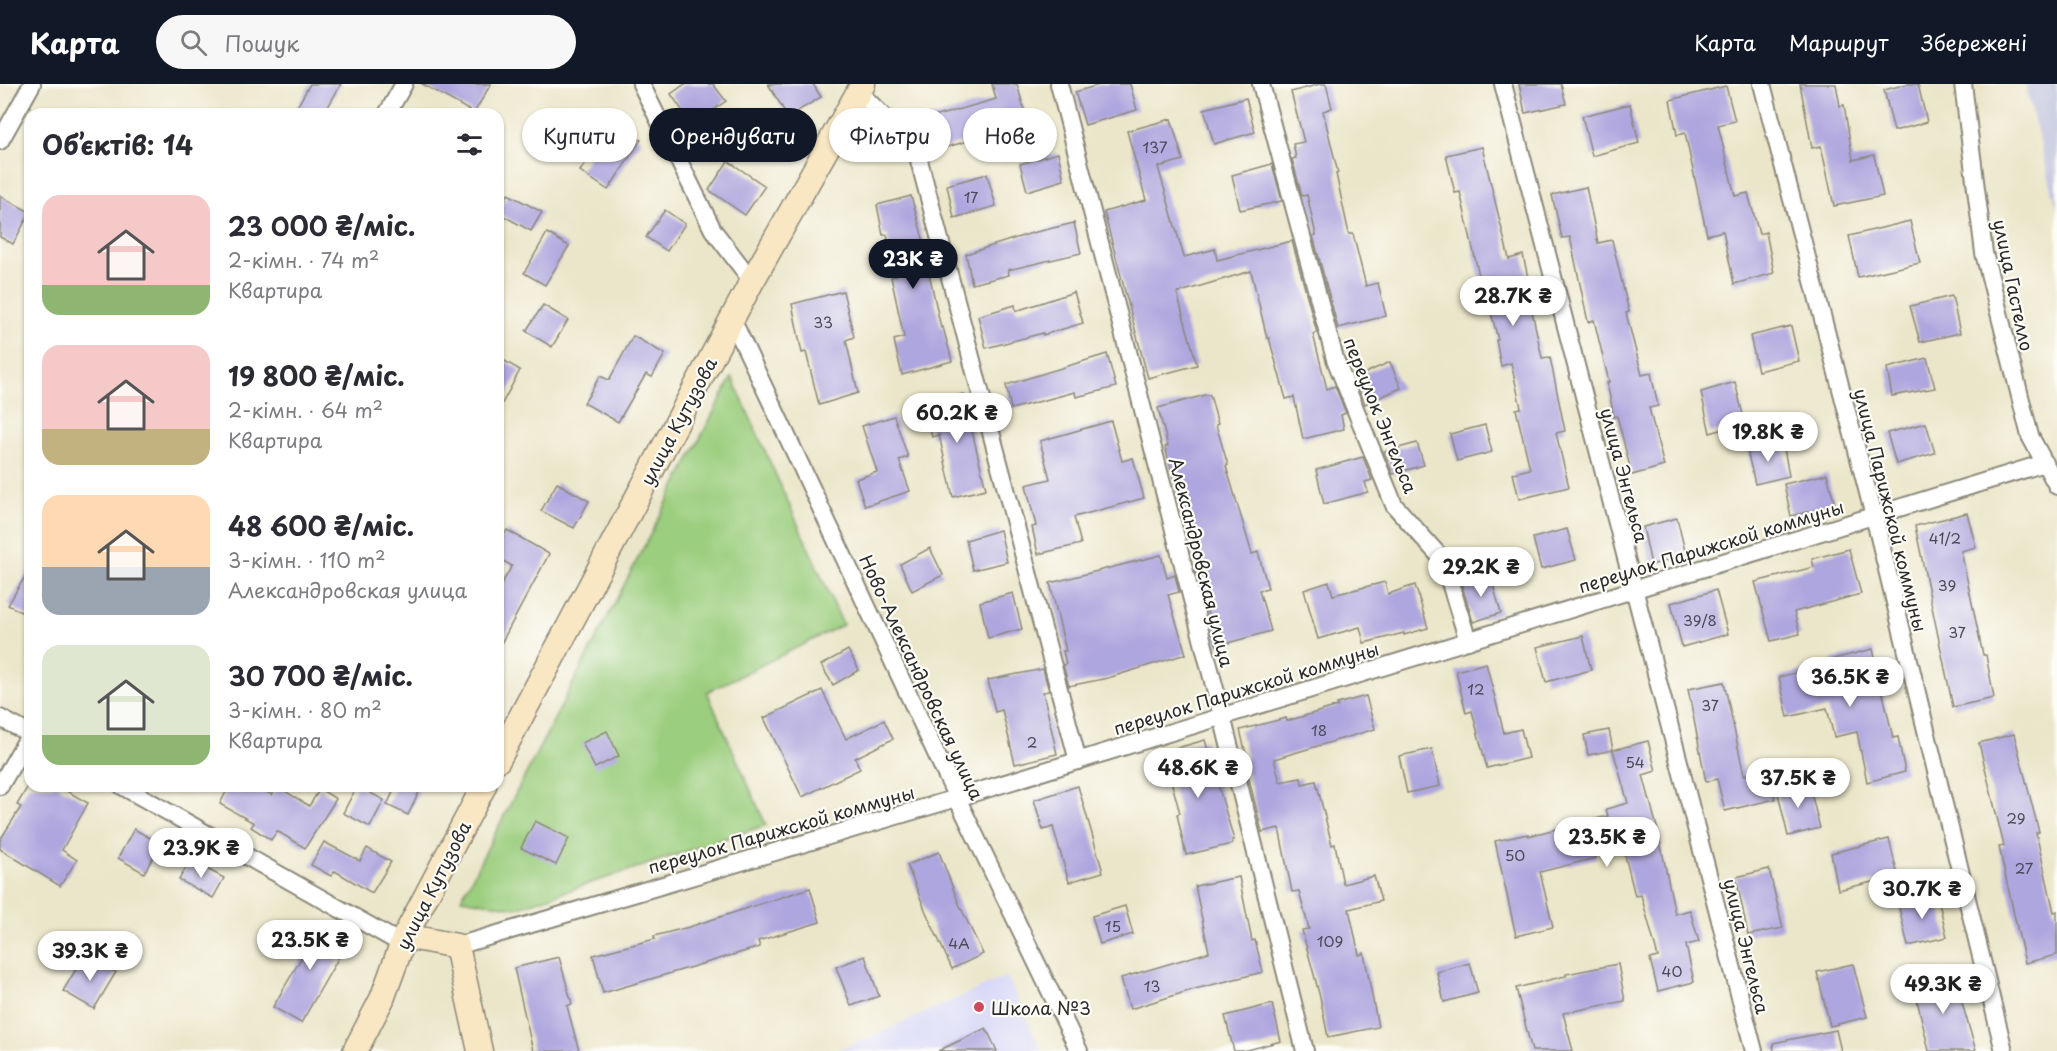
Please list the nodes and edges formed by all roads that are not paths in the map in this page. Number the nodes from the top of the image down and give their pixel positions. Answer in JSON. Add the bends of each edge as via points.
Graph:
{"nodes":[{"id":1,"x":32,"y":84,"type":"edge"},
{"id":2,"x":404,"y":84,"type":"edge"},
{"id":3,"x":641,"y":84,"type":"edge"},
{"id":4,"x":1059,"y":84,"type":"edge"},
{"id":5,"x":1261,"y":84,"type":"edge"},
{"id":6,"x":1503,"y":84,"type":"edge"},
{"id":7,"x":1762,"y":84,"type":"edge"},
{"id":8,"x":1963,"y":84,"type":"edge"},
{"id":9,"x":861,"y":88,"type":"edge"},
{"id":10,"x":390,"y":108,"type":"edge"},
{"id":11,"x":0,"y":141,"type":"edge"},
{"id":12,"x":752,"y":281,"type":"junction"},
{"id":13,"x":732,"y":319,"type":"junction"},
{"id":14,"x":2045,"y":463,"type":"junction"},
{"id":15,"x":2057,"y":486,"type":"edge"},
{"id":16,"x":1874,"y":516,"type":"junction"},
{"id":17,"x":1635,"y":589,"type":"junction"},
{"id":18,"x":1468,"y":641,"type":"junction"},
{"id":19,"x":1222,"y":716,"type":"junction"},
{"id":20,"x":0,"y":718,"type":"edge"},
{"id":21,"x":24,"y":731,"type":"edge"},
{"id":22,"x":24,"y":744,"type":"edge"},
{"id":23,"x":504,"y":749,"type":"edge"},
{"id":24,"x":1078,"y":760,"type":"junction"},
{"id":25,"x":0,"y":786,"type":"edge"},
{"id":26,"x":133,"y":792,"type":"edge"},
{"id":27,"x":481,"y":792,"type":"edge"},
{"id":28,"x":957,"y":798,"type":"junction"},
{"id":29,"x":404,"y":940,"type":"junction"},
{"id":30,"x":457,"y":946,"type":"junction"},
{"id":31,"x":355,"y":1051,"type":"edge"},
{"id":32,"x":480,"y":1051,"type":"edge"},
{"id":33,"x":1079,"y":1051,"type":"edge"},
{"id":34,"x":1305,"y":1051,"type":"edge"},
{"id":35,"x":1754,"y":1051,"type":"edge"},
{"id":36,"x":2004,"y":1051,"type":"edge"}],
"edges":[{"from":1,"to":11,"type":"street"},
{"from":2,"to":10,"type":"street"},
{"from":3,"to":12,"type":"street","via":[[713,230]]},
{"from":4,"to":19,"type":"street","name":"Александровская улица"},
{"from":5,"to":18,"type":"street","name":"переулок Энгельса","via":[[1335,359],[1394,506],[1443,560]]},
{"from":6,"to":17,"type":"street","name":"улица Энгельса"},
{"from":7,"to":16,"type":"street","name":"улица Парижской коммуны"},
{"from":8,"to":14,"type":"street","name":"улица Гастелло","via":[[1984,253],[2030,436]]},
{"from":9,"to":12,"type":"main road","name":"улица Кутузова"},
{"from":9,"to":24,"type":"street","via":[[916,148]]},
{"from":12,"to":13,"type":"main road","name":"улица Кутузова"},
{"from":13,"to":23,"type":"main road","name":"улица Кутузова"},
{"from":13,"to":28,"type":"street","name":"Ново-Александровская улица"},
{"from":14,"to":15,"type":"street","name":"улица Гастелло"},
{"from":14,"to":16,"type":"street","name":"переулок Парижской коммуны"},
{"from":16,"to":17,"type":"street","name":"переулок Парижской коммуны"},
{"from":16,"to":36,"type":"street","name":"улица Парижской коммуны"},
{"from":17,"to":18,"type":"street","name":"переулок Парижской коммуны"},
{"from":17,"to":35,"type":"street","name":"улица Энгельса"},
{"from":18,"to":19,"type":"street","name":"переулок Парижской коммуны"},
{"from":19,"to":24,"type":"street","name":"переулок Парижской коммуны"},
{"from":19,"to":34,"type":"street","name":"Александровская улица"},
{"from":20,"to":21,"type":"street"},
{"from":22,"to":25,"type":"street"},
{"from":24,"to":28,"type":"street","name":"переулок Парижской коммуны"},
{"from":26,"to":29,"type":"street"},
{"from":27,"to":29,"type":"main road","name":"улица Кутузова"},
{"from":28,"to":30,"type":"street","name":"переулок Парижской коммуны"},
{"from":28,"to":33,"type":"street","name":"Ново-Александровская улица"},
{"from":29,"to":30,"type":"main road"},
{"from":29,"to":31,"type":"main road","name":"улица Кутузова","via":[[382,999]]},
{"from":30,"to":32,"type":"main road"}]}
